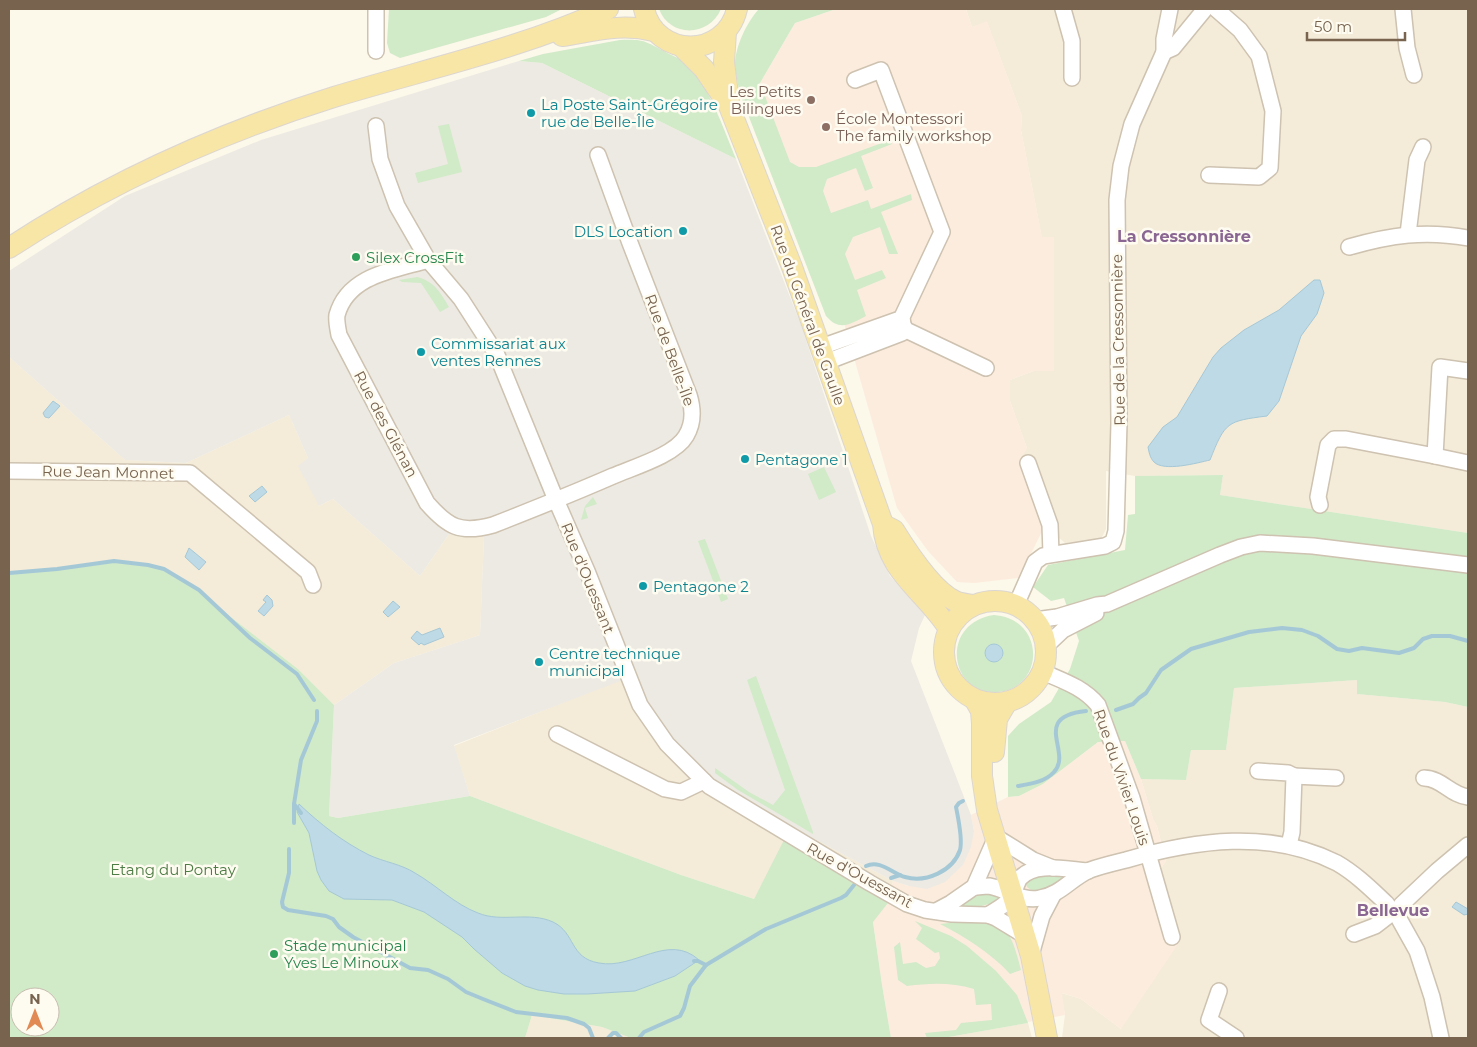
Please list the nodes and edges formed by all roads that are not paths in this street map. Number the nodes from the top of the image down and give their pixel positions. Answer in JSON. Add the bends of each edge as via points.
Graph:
{"nodes":[{"id":1,"x":376,"y":9,"type":"edge"},
{"id":2,"x":608,"y":9,"type":"edge"},
{"id":3,"x":644,"y":9,"type":"edge"},
{"id":4,"x":737,"y":9,"type":"edge"},
{"id":5,"x":1063,"y":9,"type":"edge"},
{"id":6,"x":1170,"y":9,"type":"edge"},
{"id":7,"x":1187,"y":9,"type":"edge"},
{"id":8,"x":1200,"y":9,"type":"edge"},
{"id":9,"x":1205,"y":9,"type":"edge"},
{"id":10,"x":1216,"y":9,"type":"edge"},
{"id":11,"x":1403,"y":9,"type":"edge"},
{"id":12,"x":654,"y":31,"type":"junction"},
{"id":13,"x":726,"y":32,"type":"junction"},
{"id":14,"x":529,"y":41,"type":"junction"},
{"id":15,"x":682,"y":47,"type":"junction"},
{"id":16,"x":376,"y":50,"type":"dead end"},
{"id":17,"x":1164,"y":52,"type":"junction"},
{"id":18,"x":1414,"y":75,"type":"dead end"},
{"id":19,"x":1072,"y":78,"type":"dead end"},
{"id":20,"x":855,"y":80,"type":"dead end"},
{"id":21,"x":729,"y":106,"type":"junction"},
{"id":22,"x":376,"y":126,"type":"dead end"},
{"id":23,"x":1423,"y":147,"type":"dead end"},
{"id":24,"x":598,"y":155,"type":"dead end"},
{"id":25,"x":1209,"y":175,"type":"dead end"},
{"id":26,"x":1408,"y":234,"type":"junction"},
{"id":27,"x":1468,"y":238,"type":"edge"},
{"id":28,"x":9,"y":248,"type":"edge"},
{"id":29,"x":1349,"y":248,"type":"dead end"},
{"id":30,"x":428,"y":260,"type":"junction"},
{"id":31,"x":903,"y":325,"type":"junction"},
{"id":32,"x":823,"y":354,"type":"junction"},
{"id":33,"x":986,"y":368,"type":"dead end"},
{"id":34,"x":1468,"y":372,"type":"edge"},
{"id":35,"x":1435,"y":456,"type":"junction"},
{"id":36,"x":1028,"y":463,"type":"dead end"},
{"id":37,"x":1468,"y":463,"type":"edge"},
{"id":38,"x":9,"y":471,"type":"edge"},
{"id":39,"x":556,"y":500,"type":"junction"},
{"id":40,"x":1320,"y":505,"type":"dead end"},
{"id":41,"x":883,"y":524,"type":"junction"},
{"id":42,"x":1051,"y":554,"type":"junction"},
{"id":43,"x":1468,"y":566,"type":"edge"},
{"id":44,"x":313,"y":585,"type":"dead end"},
{"id":45,"x":1107,"y":604,"type":"junction"},
{"id":46,"x":974,"y":605,"type":"junction"},
{"id":47,"x":1016,"y":605,"type":"junction"},
{"id":48,"x":1035,"y":620,"type":"junction"},
{"id":49,"x":949,"y":629,"type":"junction"},
{"id":50,"x":1046,"y":646,"type":"junction"},
{"id":51,"x":1043,"y":672,"type":"junction"},
{"id":52,"x":976,"y":700,"type":"junction"},
{"id":53,"x":1007,"y":702,"type":"junction"},
{"id":54,"x":558,"y":734,"type":"dead end"},
{"id":55,"x":1258,"y":771,"type":"dead end"},
{"id":56,"x":1294,"y":776,"type":"junction"},
{"id":57,"x":1336,"y":778,"type":"dead end"},
{"id":58,"x":1424,"y":778,"type":"dead end"},
{"id":59,"x":704,"y":782,"type":"junction"},
{"id":60,"x":1468,"y":797,"type":"edge"},
{"id":61,"x":996,"y":837,"type":"junction"},
{"id":62,"x":1289,"y":845,"type":"junction"},
{"id":63,"x":1468,"y":845,"type":"edge"},
{"id":64,"x":1149,"y":853,"type":"junction"},
{"id":65,"x":1053,"y":868,"type":"junction"},
{"id":66,"x":1088,"y":871,"type":"junction"},
{"id":67,"x":974,"y":887,"type":"junction"},
{"id":68,"x":1013,"y":894,"type":"junction"},
{"id":69,"x":1053,"y":895,"type":"junction"},
{"id":70,"x":1393,"y":910,"type":"junction"},
{"id":71,"x":936,"y":911,"type":"junction"},
{"id":72,"x":988,"y":915,"type":"junction"},
{"id":73,"x":1354,"y":934,"type":"dead end"},
{"id":74,"x":1024,"y":935,"type":"junction"},
{"id":75,"x":1172,"y":937,"type":"dead end"},
{"id":76,"x":1031,"y":956,"type":"junction"},
{"id":77,"x":1219,"y":990,"type":"dead end"},
{"id":78,"x":1046,"y":1038,"type":"edge"},
{"id":79,"x":1236,"y":1038,"type":"edge"},
{"id":80,"x":1441,"y":1038,"type":"edge"}],
"edges":[{"from":1,"to":16,"type":"street"},
{"from":2,"to":14,"type":"main road"},
{"from":3,"to":12,"type":"main road"},
{"from":4,"to":13,"type":"main road"},
{"from":5,"to":19,"type":"street","via":[[1072,41]]},
{"from":6,"to":17,"type":"street","name":"Rue de la Cressonnière"},
{"from":7,"to":8,"type":"street"},
{"from":9,"to":17,"type":"street","name":"Rue de la Cressonnière","via":[[1173,48]]},
{"from":10,"to":25,"type":"street","via":[[1240,30],[1259,56],[1273,111],[1270,168],[1258,177]]},
{"from":11,"to":18,"type":"street","via":[[1406,48]]},
{"from":12,"to":14,"type":"main road","via":[[619,27]]},
{"from":12,"to":15,"type":"main road"},
{"from":13,"to":15,"type":"main road","via":[[706,45]]},
{"from":13,"to":21,"type":"main road","name":"Rue du Général de Gaulle","via":[[724,62]]},
{"from":14,"to":28,"type":"main road","via":[[333,98],[222,137],[111,188]]},
{"from":15,"to":21,"type":"main road","name":"Rue du Général de Gaulle","via":[[704,69]]},
{"from":17,"to":42,"type":"street","name":"Rue de la Cressonnière","via":[[1132,124],[1121,166],[1117,200],[1119,423],[1116,531],[1113,542],[1106,546]]},
{"from":20,"to":31,"type":"street","via":[[881,70],[942,232],[902,317]]},
{"from":21,"to":32,"type":"main road","name":"Rue du Général de Gaulle"},
{"from":22,"to":30,"type":"street","name":"Rue d'Ouessant","via":[[380,159],[389,187]]},
{"from":23,"to":26,"type":"street","via":[[1417,160]]},
{"from":24,"to":39,"type":"street","name":"Rue de Belle-Île","via":[[689,395],[692,418],[686,436],[678,445]]},
{"from":26,"to":27,"type":"street"},
{"from":26,"to":29,"type":"street","via":[[1376,239]]},
{"from":30,"to":39,"type":"street","name":"Rue d'Ouessant","via":[[461,299],[498,355]]},
{"from":30,"to":39,"type":"street","name":"Rue des Glénan","via":[[358,284],[345,298],[337,317],[339,334],[427,503],[441,520],[465,528],[493,525]]},
{"from":31,"to":32,"type":"street","via":[[897,320]]},
{"from":31,"to":33,"type":"street","via":[[906,330]]},
{"from":32,"to":41,"type":"main road","name":"Rue du Général de Gaulle"},
{"from":34,"to":35,"type":"street","via":[[1440,367]]},
{"from":35,"to":37,"type":"street"},
{"from":35,"to":40,"type":"street","via":[[1334,439],[1326,454],[1318,497]]},
{"from":36,"to":42,"type":"street","via":[[1050,525]]},
{"from":38,"to":44,"type":"street","name":"Rue Jean Monnet","via":[[190,473],[308,572]]},
{"from":39,"to":59,"type":"street","name":"Rue d'Ouessant","via":[[640,705],[668,744]]},
{"from":41,"to":46,"type":"main road","name":"Rue du Général de Gaulle","via":[[894,530],[913,560],[945,594],[961,603]]},
{"from":41,"to":49,"type":"main road","name":"Rue du Général de Gaulle","via":[[898,570]]},
{"from":42,"to":47,"type":"street","via":[[1036,562]]},
{"from":43,"to":45,"type":"street","via":[[1313,546],[1260,543],[1220,555]]},
{"from":45,"to":48,"type":"street"},
{"from":45,"to":50,"type":"street","via":[[1063,630]]},
{"from":46,"to":47,"type":"main road","via":[[1002,601]]},
{"from":46,"to":49,"type":"main road","via":[[964,611]]},
{"from":47,"to":48,"type":"main road"},
{"from":48,"to":50,"type":"main road"},
{"from":49,"to":52,"type":"main road","via":[[943,653],[946,668],[962,693]]},
{"from":50,"to":51,"type":"main road"},
{"from":51,"to":53,"type":"main road","via":[[1022,696]]},
{"from":51,"to":64,"type":"street","name":"Rue du Vivier Louis","via":[[1078,687],[1098,705]]},
{"from":52,"to":53,"type":"main road","via":[[996,704]]},
{"from":52,"to":61,"type":"main road","via":[[982,722],[983,793]]},
{"from":53,"to":61,"type":"main road","via":[[997,719],[994,748]]},
{"from":54,"to":59,"type":"street","via":[[665,789],[681,792]]},
{"from":55,"to":56,"type":"street"},
{"from":56,"to":57,"type":"street"},
{"from":56,"to":62,"type":"street"},
{"from":58,"to":60,"type":"street","via":[[1433,778],[1460,796]]},
{"from":59,"to":71,"type":"street","name":"Rue d'Ouessant","via":[[870,884],[908,904]]},
{"from":61,"to":65,"type":"street","via":[[1033,860]]},
{"from":61,"to":67,"type":"street"},
{"from":61,"to":68,"type":"main road"},
{"from":62,"to":64,"type":"street","via":[[1251,840],[1202,843]]},
{"from":62,"to":70,"type":"street","via":[[1336,863],[1362,880]]},
{"from":63,"to":70,"type":"street"},
{"from":64,"to":66,"type":"street"},
{"from":64,"to":75,"type":"street","name":"Rue du Vivier Louis"},
{"from":65,"to":66,"type":"street"},
{"from":65,"to":68,"type":"street","via":[[1035,869],[1026,874],[1019,879]]},
{"from":66,"to":69,"type":"street"},
{"from":67,"to":68,"type":"street","via":[[987,886]]},
{"from":67,"to":71,"type":"street"},
{"from":68,"to":69,"type":"street","via":[[1025,898]]},
{"from":68,"to":72,"type":"street","via":[[1006,904]]},
{"from":68,"to":74,"type":"main road"},
{"from":69,"to":76,"type":"street","via":[[1042,916]]},
{"from":70,"to":73,"type":"street","via":[[1375,926]]},
{"from":70,"to":80,"type":"street","via":[[1417,951]]},
{"from":71,"to":72,"type":"street","name":"Rue d'Ouessant"},
{"from":72,"to":74,"type":"street","name":"Rue d'Ouessant"},
{"from":74,"to":76,"type":"main road"},
{"from":76,"to":78,"type":"main road"},
{"from":77,"to":79,"type":"street","via":[[1209,1020]]}]}
